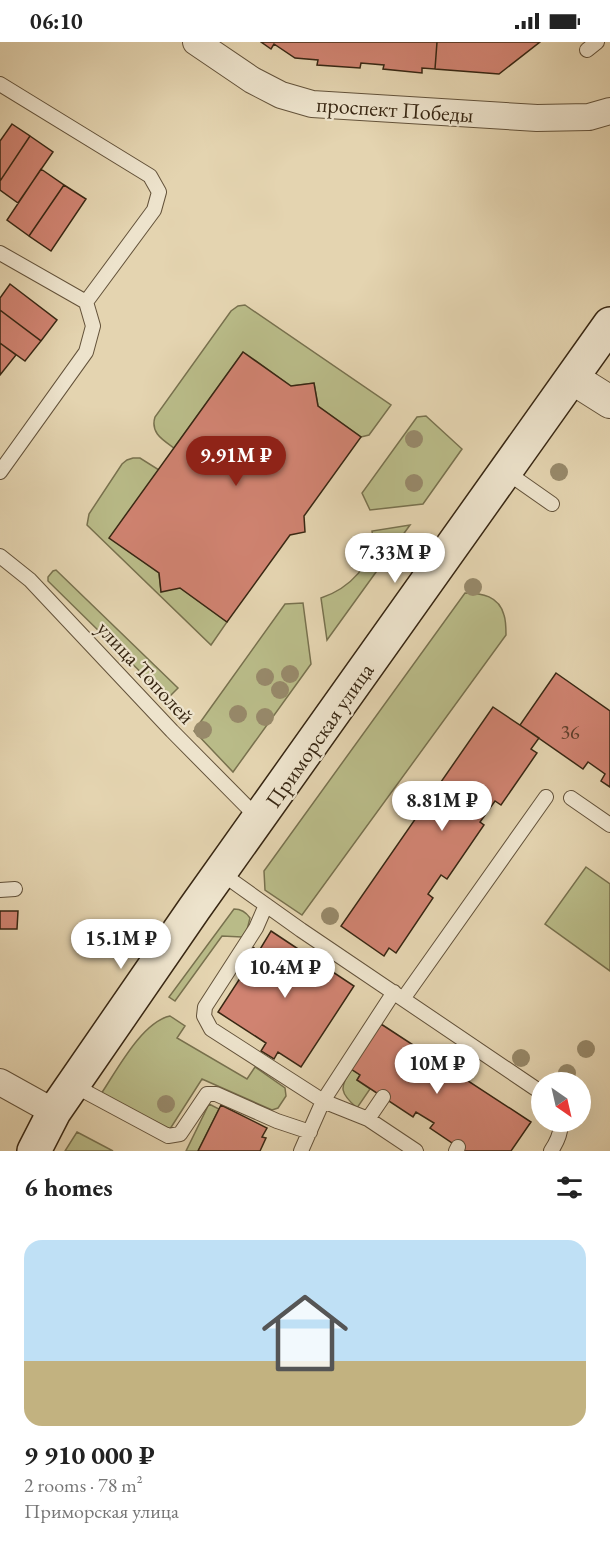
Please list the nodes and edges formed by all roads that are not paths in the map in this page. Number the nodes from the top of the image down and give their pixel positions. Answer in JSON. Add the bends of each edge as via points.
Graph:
{"nodes":[{"id":1,"x":196,"y":42,"type":"edge"},
{"id":2,"x":0,"y":84,"type":"edge"},
{"id":3,"x":610,"y":111,"type":"edge"},
{"id":4,"x":0,"y":253,"type":"edge"},
{"id":5,"x":86,"y":302,"type":"junction"},
{"id":6,"x":610,"y":324,"type":"edge"},
{"id":7,"x":572,"y":378,"type":"junction"},
{"id":8,"x":610,"y":402,"type":"edge"},
{"id":9,"x":505,"y":471,"type":"junction"},
{"id":10,"x":0,"y":472,"type":"edge"},
{"id":11,"x":552,"y":504,"type":"dead end"},
{"id":12,"x":0,"y":556,"type":"edge"},
{"id":13,"x":546,"y":797,"type":"dead end"},
{"id":14,"x":571,"y":798,"type":"dead end"},
{"id":15,"x":259,"y":819,"type":"junction"},
{"id":16,"x":610,"y":824,"type":"edge"},
{"id":17,"x":221,"y":873,"type":"junction"},
{"id":18,"x":15,"y":889,"type":"dead end"},
{"id":19,"x":0,"y":890,"type":"edge"},
{"id":20,"x":266,"y":905,"type":"junction"},
{"id":21,"x":399,"y":996,"type":"junction"},
{"id":22,"x":0,"y":1082,"type":"edge"},
{"id":23,"x":72,"y":1085,"type":"junction"},
{"id":24,"x":531,"y":1086,"type":"edge"},
{"id":25,"x":383,"y":1097,"type":"dead end"},
{"id":26,"x":323,"y":1101,"type":"junction"},
{"id":27,"x":54,"y":1112,"type":"junction"},
{"id":28,"x":368,"y":1119,"type":"junction"},
{"id":29,"x":310,"y":1132,"type":"junction"},
{"id":30,"x":560,"y":1132,"type":"edge"},
{"id":31,"x":34,"y":1151,"type":"edge"},
{"id":32,"x":301,"y":1151,"type":"edge"},
{"id":33,"x":416,"y":1151,"type":"edge"},
{"id":34,"x":551,"y":1151,"type":"edge"}],
"edges":[{"from":1,"to":3,"type":"street","name":"проспект Победы","via":[[252,80],[312,104],[537,118],[589,117]]},
{"from":2,"to":5,"type":"lane","via":[[150,176],[159,192],[154,210]]},
{"from":4,"to":5,"type":"lane"},
{"from":5,"to":10,"type":"lane","via":[[93,326],[86,352]]},
{"from":6,"to":7,"type":"main road","name":"Приморская улица"},
{"from":7,"to":8,"type":"street"},
{"from":7,"to":9,"type":"main road","name":"Приморская улица"},
{"from":9,"to":11,"type":"lane"},
{"from":9,"to":15,"type":"main road","name":"Приморская улица"},
{"from":12,"to":15,"type":"lane","name":"улица Тополей","via":[[30,580]]},
{"from":13,"to":21,"type":"lane"},
{"from":14,"to":16,"type":"lane"},
{"from":15,"to":17,"type":"main road","name":"Приморская улица"},
{"from":17,"to":20,"type":"lane"},
{"from":17,"to":23,"type":"main road","name":"Приморская улица"},
{"from":18,"to":19,"type":"lane"},
{"from":20,"to":21,"type":"lane"},
{"from":20,"to":26,"type":"lane","via":[[204,1016],[211,1029]]},
{"from":21,"to":24,"type":"lane"},
{"from":21,"to":26,"type":"lane"},
{"from":22,"to":27,"type":"street"},
{"from":23,"to":27,"type":"main road","name":"Приморская улица"},
{"from":23,"to":29,"type":"lane","via":[[168,1136],[180,1134],[207,1094],[216,1094]]},
{"from":25,"to":28,"type":"lane"},
{"from":26,"to":28,"type":"lane"},
{"from":26,"to":29,"type":"lane"},
{"from":27,"to":31,"type":"main road","name":"Приморская улица"},
{"from":28,"to":33,"type":"lane"},
{"from":29,"to":32,"type":"lane"},
{"from":30,"to":34,"type":"lane"}]}
